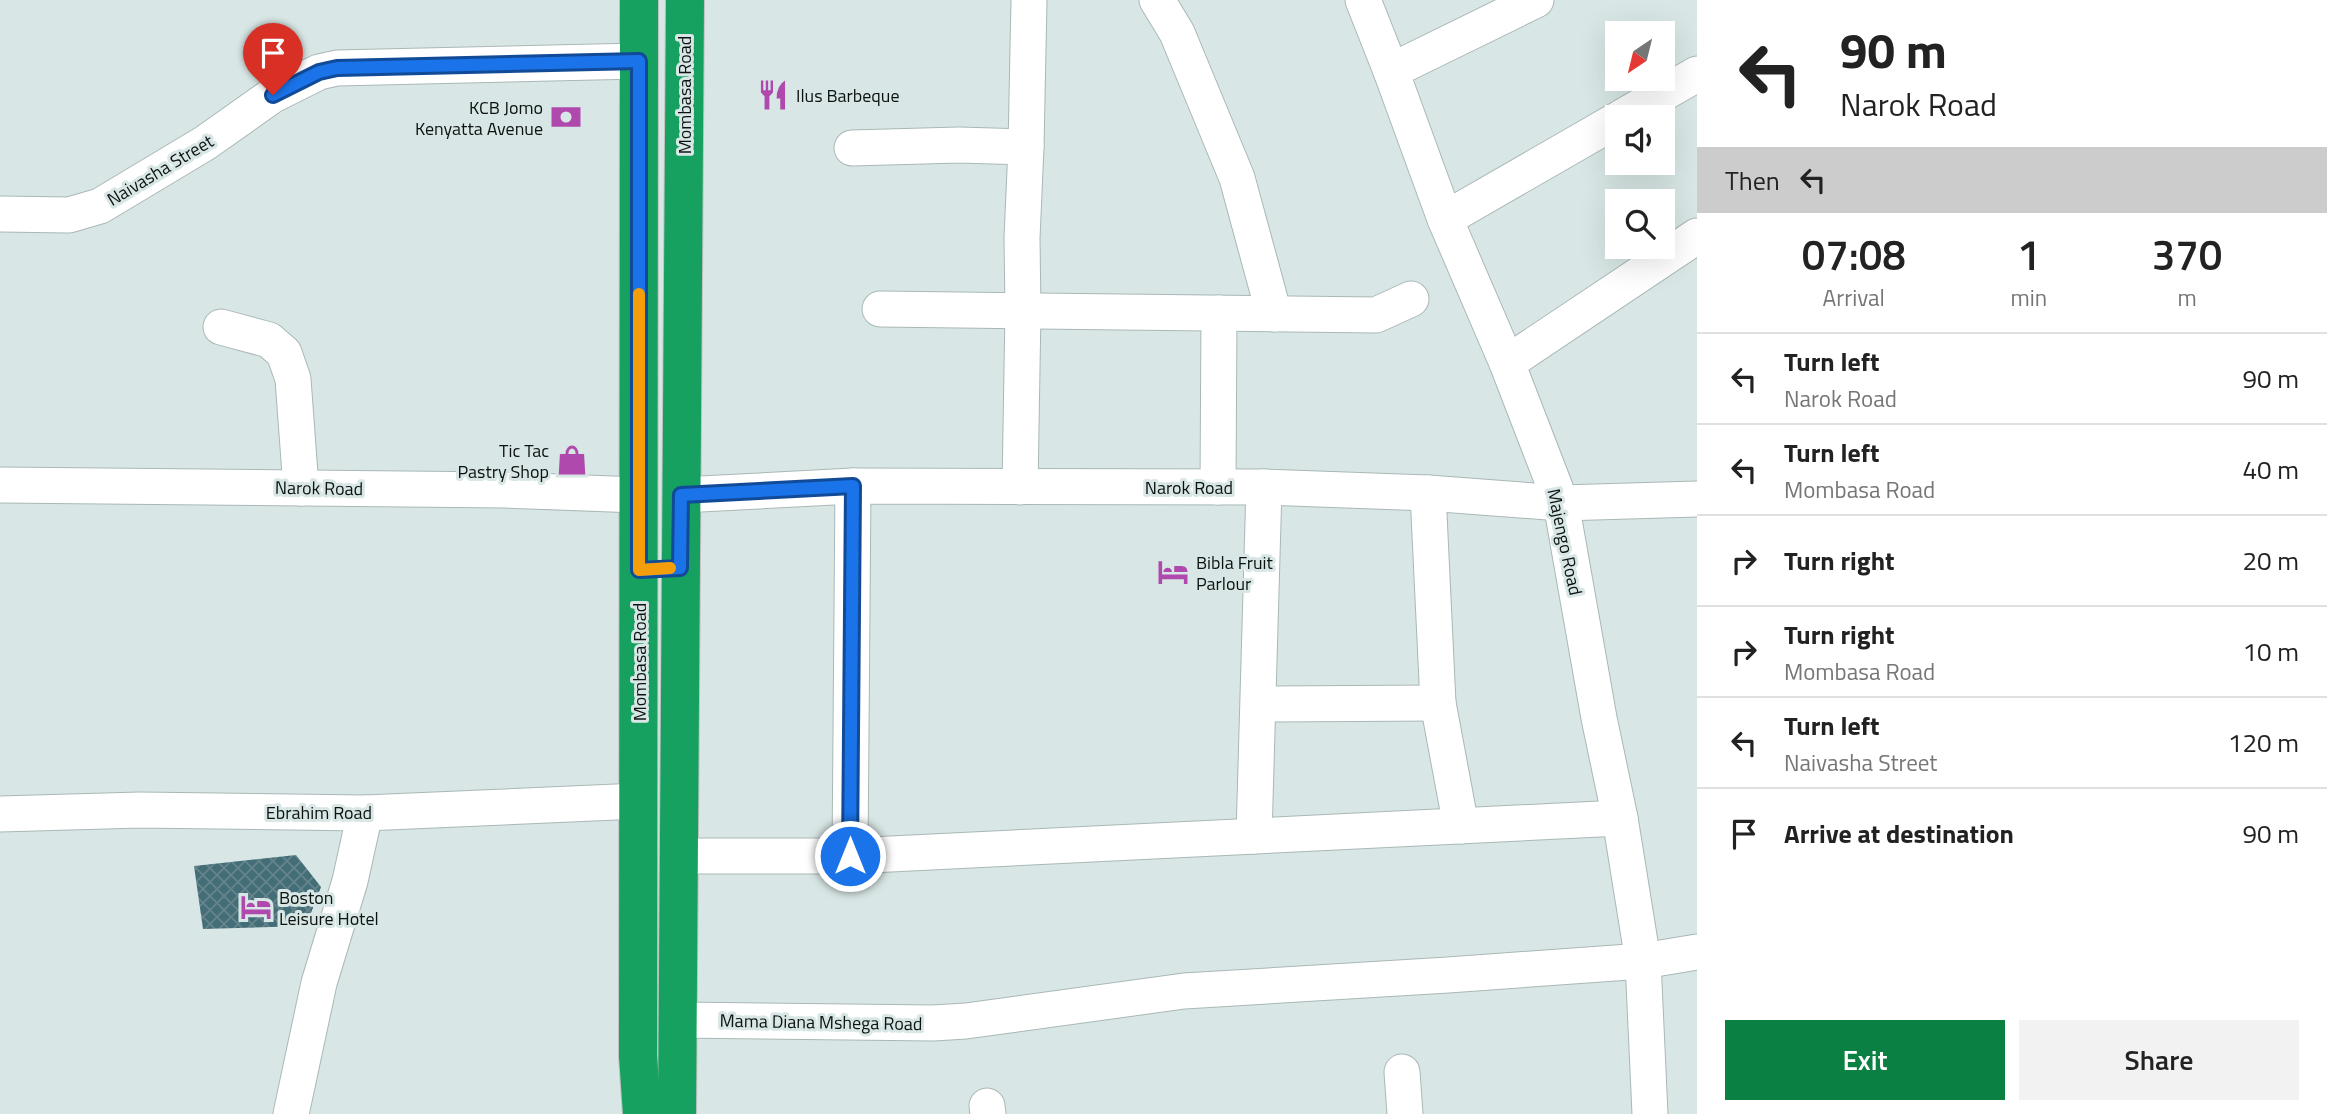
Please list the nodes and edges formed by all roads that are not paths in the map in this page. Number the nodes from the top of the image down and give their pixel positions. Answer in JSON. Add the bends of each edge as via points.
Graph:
{"nodes":[{"id":1,"x":639,"y":0,"type":"edge"},
{"id":2,"x":685,"y":0,"type":"edge"},
{"id":3,"x":1029,"y":0,"type":"edge"},
{"id":4,"x":1157,"y":0,"type":"edge"},
{"id":5,"x":1363,"y":0,"type":"edge"},
{"id":6,"x":1536,"y":0,"type":"edge"},
{"id":7,"x":639,"y":61,"type":"junction"},
{"id":8,"x":1391,"y":71,"type":"junction"},
{"id":9,"x":1697,"y":74,"type":"edge"},
{"id":10,"x":1643,"y":105,"type":"edge"},
{"id":11,"x":1605,"y":127,"type":"edge"},
{"id":12,"x":1026,"y":147,"type":"junction"},
{"id":13,"x":852,"y":148,"type":"dead end"},
{"id":14,"x":0,"y":214,"type":"edge"},
{"id":15,"x":1446,"y":219,"type":"junction"},
{"id":16,"x":1697,"y":236,"type":"edge"},
{"id":17,"x":1411,"y":299,"type":"dead end"},
{"id":18,"x":880,"y":309,"type":"dead end"},
{"id":19,"x":1023,"y":311,"type":"junction"},
{"id":20,"x":1219,"y":313,"type":"junction"},
{"id":21,"x":1274,"y":314,"type":"junction"},
{"id":22,"x":221,"y":327,"type":"dead end"},
{"id":23,"x":1507,"y":363,"type":"junction"},
{"id":24,"x":681,"y":411,"type":"junction"},
{"id":25,"x":639,"y":412,"type":"junction"},
{"id":26,"x":0,"y":485,"type":"edge"},
{"id":27,"x":853,"y":486,"type":"junction"},
{"id":28,"x":1020,"y":486,"type":"junction"},
{"id":29,"x":1218,"y":487,"type":"junction"},
{"id":30,"x":1264,"y":487,"type":"junction"},
{"id":31,"x":301,"y":488,"type":"junction"},
{"id":32,"x":1428,"y":493,"type":"junction"},
{"id":33,"x":638,"y":495,"type":"junction"},
{"id":34,"x":681,"y":495,"type":"junction"},
{"id":35,"x":1561,"y":503,"type":"junction"},
{"id":36,"x":1696,"y":504,"type":"edge"},
{"id":37,"x":680,"y":568,"type":"junction"},
{"id":38,"x":639,"y":570,"type":"junction"},
{"id":39,"x":1438,"y":703,"type":"junction"},
{"id":40,"x":1259,"y":704,"type":"junction"},
{"id":41,"x":639,"y":801,"type":"junction"},
{"id":42,"x":365,"y":813,"type":"junction"},
{"id":43,"x":0,"y":814,"type":"edge"},
{"id":44,"x":1620,"y":818,"type":"junction"},
{"id":45,"x":1461,"y":826,"type":"junction"},
{"id":46,"x":1254,"y":836,"type":"junction"},
{"id":47,"x":678,"y":856,"type":"junction"},
{"id":48,"x":850,"y":856,"type":"junction"},
{"id":49,"x":1697,"y":952,"type":"edge"},
{"id":50,"x":1643,"y":961,"type":"junction"},
{"id":51,"x":677,"y":1020,"type":"junction"},
{"id":52,"x":1402,"y":1072,"type":"dead end"},
{"id":53,"x":672,"y":1111,"type":"edge"},
{"id":54,"x":291,"y":1114,"type":"edge"},
{"id":55,"x":1405,"y":1114,"type":"edge"},
{"id":56,"x":1650,"y":1114,"type":"edge"}],
"edges":[{"from":1,"to":7,"type":"highway","name":"Mombasa Road"},
{"from":2,"to":24,"type":"highway","name":"Mombasa Road"},
{"from":3,"to":12,"type":"street"},
{"from":4,"to":21,"type":"street","via":[[1177,33],[1237,178]]},
{"from":5,"to":8,"type":"street","name":"Majengo Road"},
{"from":6,"to":8,"type":"street"},
{"from":7,"to":14,"type":"street","name":"Naivasha Street","via":[[319,72],[273,95],[205,143],[100,206],[69,215]]},
{"from":7,"to":25,"type":"highway","name":"Mombasa Road"},
{"from":8,"to":15,"type":"street","name":"Majengo Road"},
{"from":9,"to":10,"type":"street"},
{"from":11,"to":15,"type":"street"},
{"from":12,"to":13,"type":"street"},
{"from":12,"to":19,"type":"street"},
{"from":15,"to":23,"type":"street","name":"Majengo Road"},
{"from":16,"to":23,"type":"street"},
{"from":17,"to":21,"type":"street","via":[[1376,315]]},
{"from":18,"to":19,"type":"street"},
{"from":19,"to":20,"type":"street"},
{"from":19,"to":28,"type":"street"},
{"from":20,"to":21,"type":"street"},
{"from":20,"to":29,"type":"street"},
{"from":22,"to":31,"type":"street","via":[[269,340],[284,353],[293,379]]},
{"from":23,"to":35,"type":"street","name":"Majengo Road"},
{"from":24,"to":25,"type":"highway"},
{"from":24,"to":34,"type":"highway","name":"Mombasa Road"},
{"from":25,"to":33,"type":"highway","name":"Mombasa Road"},
{"from":26,"to":31,"type":"street","name":"Narok Road"},
{"from":27,"to":28,"type":"street","name":"Narok Road"},
{"from":27,"to":34,"type":"street","name":"Narok Road"},
{"from":27,"to":48,"type":"street"},
{"from":28,"to":29,"type":"street","name":"Narok Road"},
{"from":29,"to":30,"type":"street","name":"Narok Road"},
{"from":30,"to":32,"type":"street","name":"Narok Road"},
{"from":30,"to":40,"type":"street"},
{"from":31,"to":33,"type":"street","name":"Narok Road"},
{"from":32,"to":35,"type":"street","name":"Narok Road"},
{"from":32,"to":39,"type":"street"},
{"from":33,"to":38,"type":"highway","name":"Mombasa Road"},
{"from":34,"to":37,"type":"highway","name":"Mombasa Road"},
{"from":35,"to":36,"type":"street","name":"Narok Road"},
{"from":35,"to":44,"type":"street","name":"Majengo Road"},
{"from":37,"to":38,"type":"highway"},
{"from":37,"to":47,"type":"highway","name":"Mombasa Road"},
{"from":38,"to":41,"type":"highway","name":"Mombasa Road"},
{"from":39,"to":40,"type":"street"},
{"from":39,"to":45,"type":"street"},
{"from":40,"to":46,"type":"street"},
{"from":41,"to":42,"type":"street","name":"Ebrahim Road"},
{"from":41,"to":53,"type":"highway","name":"Mombasa Road","via":[[638,1056]]},
{"from":42,"to":43,"type":"street","name":"Ebrahim Road","via":[[140,810]]},
{"from":42,"to":54,"type":"street","via":[[319,983]]},
{"from":44,"to":45,"type":"street"},
{"from":44,"to":50,"type":"street","name":"Majengo Road"},
{"from":45,"to":46,"type":"street"},
{"from":46,"to":48,"type":"street"},
{"from":47,"to":48,"type":"street"},
{"from":47,"to":51,"type":"highway","name":"Mombasa Road"},
{"from":49,"to":50,"type":"street","name":"Mama Diana Mshega Road"},
{"from":50,"to":51,"type":"street","name":"Mama Diana Mshega Road","via":[[1184,991],[966,1021]]},
{"from":50,"to":56,"type":"street","name":"Majengo Road"},
{"from":51,"to":53,"type":"highway","name":"Mombasa Road"},
{"from":52,"to":55,"type":"street"}]}
